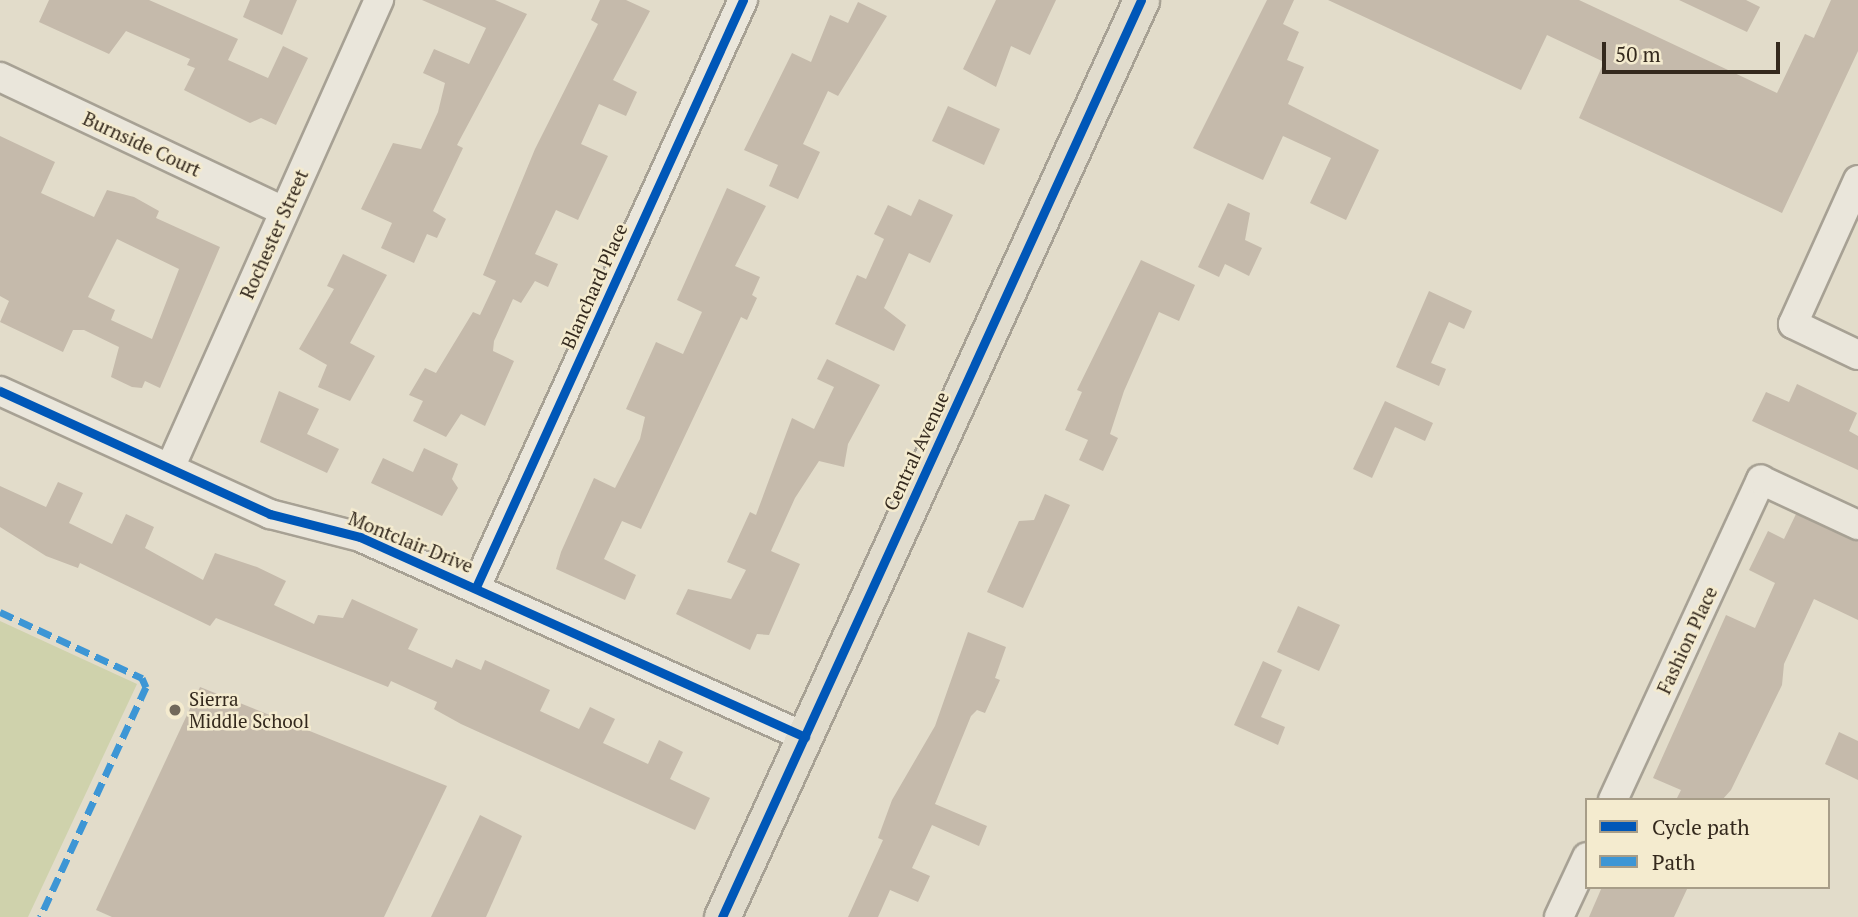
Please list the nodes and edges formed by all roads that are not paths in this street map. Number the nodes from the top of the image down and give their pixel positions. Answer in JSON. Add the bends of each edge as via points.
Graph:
{"nodes":[{"id":1,"x":379,"y":0,"type":"edge"},
{"id":2,"x":743,"y":0,"type":"edge"},
{"id":3,"x":1141,"y":0,"type":"edge"},
{"id":4,"x":0,"y":77,"type":"edge"},
{"id":5,"x":1858,"y":180,"type":"edge"},
{"id":6,"x":284,"y":211,"type":"junction"},
{"id":7,"x":1858,"y":355,"type":"edge"},
{"id":8,"x":0,"y":391,"type":"edge"},
{"id":9,"x":170,"y":468,"type":"junction"},
{"id":10,"x":1858,"y":525,"type":"edge"},
{"id":11,"x":476,"y":587,"type":"junction"},
{"id":12,"x":805,"y":737,"type":"junction"},
{"id":13,"x":1614,"y":798,"type":"edge"},
{"id":14,"x":1585,"y":860,"type":"edge"},
{"id":15,"x":722,"y":917,"type":"edge"},
{"id":16,"x":1559,"y":917,"type":"edge"}],
"edges":[{"from":1,"to":6,"type":"street","name":"Rochester Street"},
{"from":2,"to":11,"type":"street","name":"Blanchard Place"},
{"from":3,"to":12,"type":"main road","name":"Central Avenue"},
{"from":4,"to":6,"type":"street","name":"Burnside Court"},
{"from":5,"to":7,"type":"street","via":[[1793,324]]},
{"from":6,"to":9,"type":"street","name":"Rochester Street"},
{"from":8,"to":9,"type":"street","name":"Montclair Drive"},
{"from":9,"to":11,"type":"street","name":"Montclair Drive","via":[[270,514],[360,537]]},
{"from":10,"to":13,"type":"street","name":"Fashion Place","via":[[1762,480]]},
{"from":11,"to":12,"type":"street","name":"Montclair Drive"},
{"from":12,"to":15,"type":"main road","name":"Central Avenue"},
{"from":14,"to":16,"type":"street"}]}
